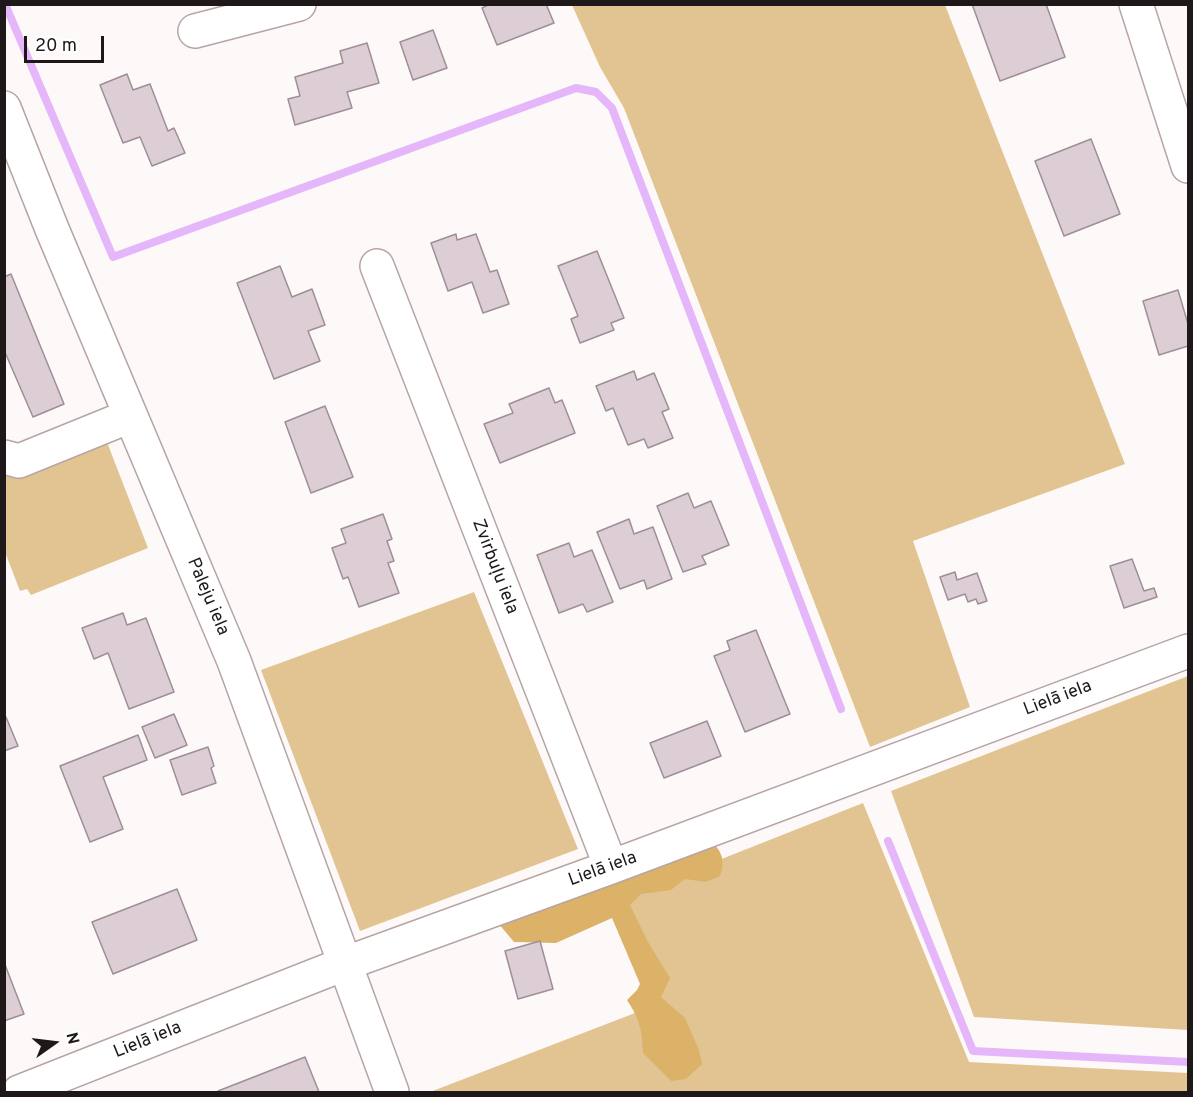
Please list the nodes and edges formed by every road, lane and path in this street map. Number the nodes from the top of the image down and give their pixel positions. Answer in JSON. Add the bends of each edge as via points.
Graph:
{"nodes":[{"id":1,"x":299,"y":4,"type":"edge"},
{"id":2,"x":1136,"y":4,"type":"edge"},
{"id":3,"x":195,"y":31,"type":"dead end"},
{"id":4,"x":4,"y":108,"type":"edge"},
{"id":5,"x":1188,"y":166,"type":"edge"},
{"id":6,"x":377,"y":266,"type":"dead end"},
{"id":7,"x":130,"y":416,"type":"junction"},
{"id":8,"x":4,"y":457,"type":"edge"},
{"id":9,"x":1188,"y":651,"type":"edge"},
{"id":10,"x":611,"y":867,"type":"junction"},
{"id":11,"x":344,"y":964,"type":"junction"},
{"id":12,"x":19,"y":1092,"type":"edge"},
{"id":13,"x":392,"y":1092,"type":"edge"}],
"edges":[{"from":1,"to":3,"type":"street"},
{"from":2,"to":5,"type":"street"},
{"from":4,"to":7,"type":"street","name":"Paleju iela"},
{"from":6,"to":10,"type":"street","name":"Zvirbuļu iela"},
{"from":7,"to":8,"type":"street","via":[[20,461]]},
{"from":7,"to":11,"type":"street","name":"Paleju iela","via":[[234,661]]},
{"from":9,"to":10,"type":"street","name":"Lielā iela"},
{"from":10,"to":11,"type":"street","name":"Lielā iela"},
{"from":11,"to":12,"type":"street","name":"Lielā iela"},
{"from":11,"to":13,"type":"street","name":"Paleju iela"}]}
